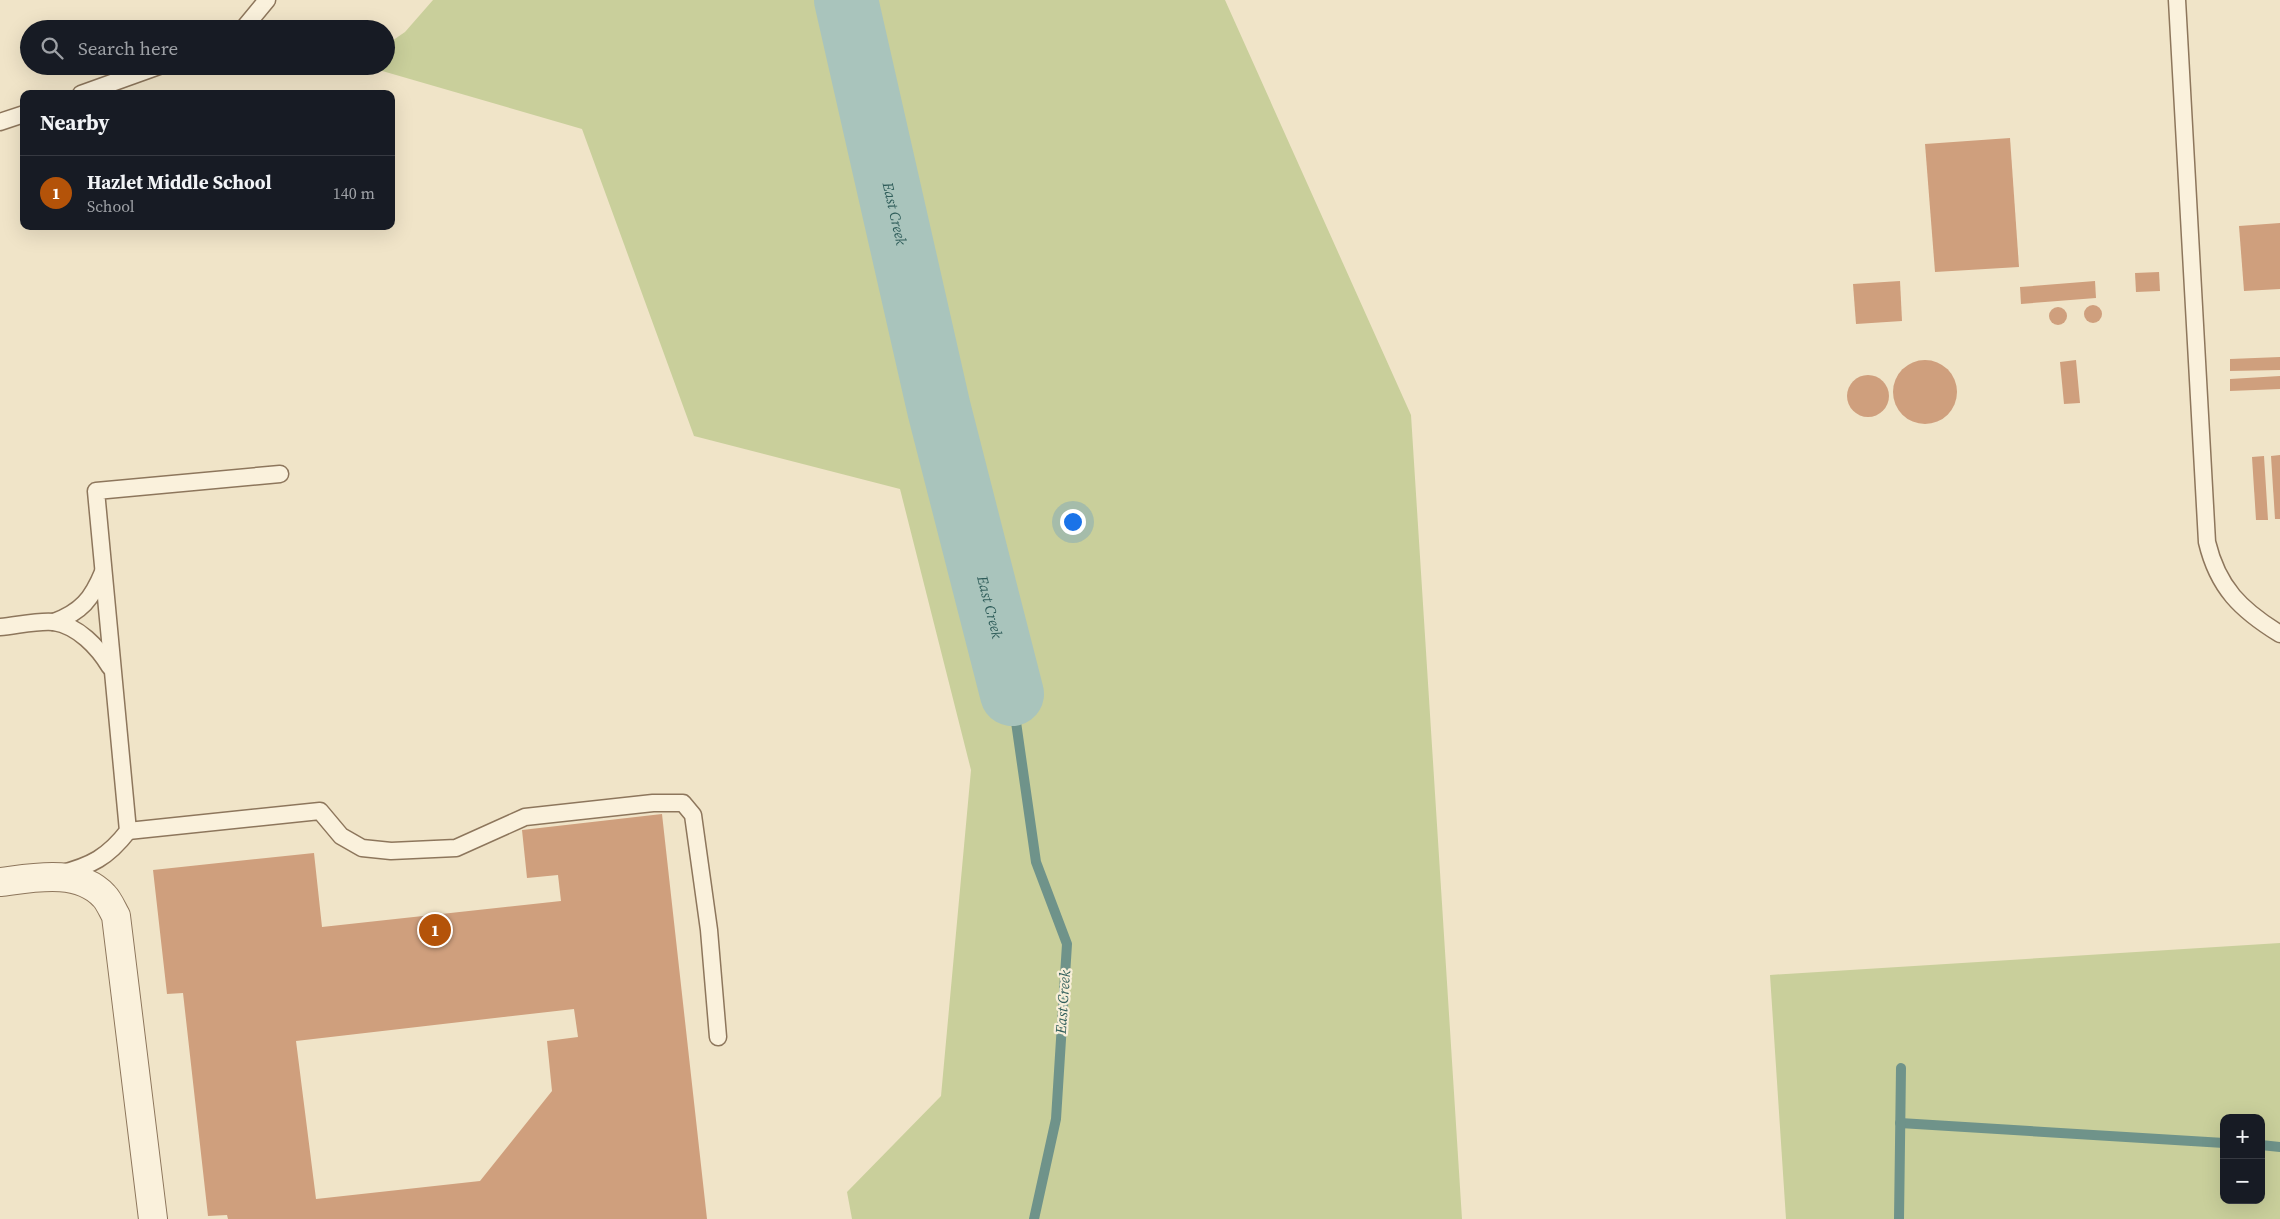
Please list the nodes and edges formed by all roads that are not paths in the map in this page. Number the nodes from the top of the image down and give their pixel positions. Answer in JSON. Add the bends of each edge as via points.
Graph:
{"nodes":[{"id":1,"x":267,"y":0,"type":"edge"},
{"id":2,"x":2177,"y":0,"type":"edge"},
{"id":3,"x":250,"y":20,"type":"edge"},
{"id":4,"x":134,"y":75,"type":"edge"},
{"id":5,"x":92,"y":90,"type":"edge"},
{"id":6,"x":20,"y":115,"type":"edge"},
{"id":7,"x":0,"y":122,"type":"edge"},
{"id":8,"x":280,"y":474,"type":"dead end"},
{"id":9,"x":103,"y":572,"type":"junction"},
{"id":10,"x":54,"y":622,"type":"junction"},
{"id":11,"x":0,"y":627,"type":"edge"},
{"id":12,"x":2280,"y":634,"type":"edge"},
{"id":13,"x":112,"y":670,"type":"junction"},
{"id":14,"x":128,"y":831,"type":"junction"},
{"id":15,"x":46,"y":877,"type":"junction"},
{"id":16,"x":0,"y":882,"type":"edge"},
{"id":17,"x":718,"y":1037,"type":"dead end"},
{"id":18,"x":153,"y":1219,"type":"edge"}],
"edges":[{"from":1,"to":3,"type":"lane"},
{"from":2,"to":12,"type":"lane","via":[[2206,542],[2213,567],[2228,590],[2253,618]]},
{"from":4,"to":5,"type":"lane"},
{"from":6,"to":7,"type":"lane"},
{"from":8,"to":9,"type":"lane","via":[[96,491]]},
{"from":9,"to":10,"type":"lane","via":[[96,590],[84,605],[70,616]]},
{"from":9,"to":13,"type":"lane"},
{"from":10,"to":11,"type":"lane"},
{"from":10,"to":13,"type":"lane","via":[[87,639],[100,650]]},
{"from":13,"to":14,"type":"lane"},
{"from":14,"to":15,"type":"lane","via":[[101,859]]},
{"from":14,"to":17,"type":"lane","via":[[320,811],[340,836],[362,848],[391,851],[456,848],[524,817],[653,803],[683,803],[693,815],[709,930]]},
{"from":15,"to":16,"type":"street"},
{"from":15,"to":18,"type":"street","via":[[87,883],[105,896],[116,916]]}]}
